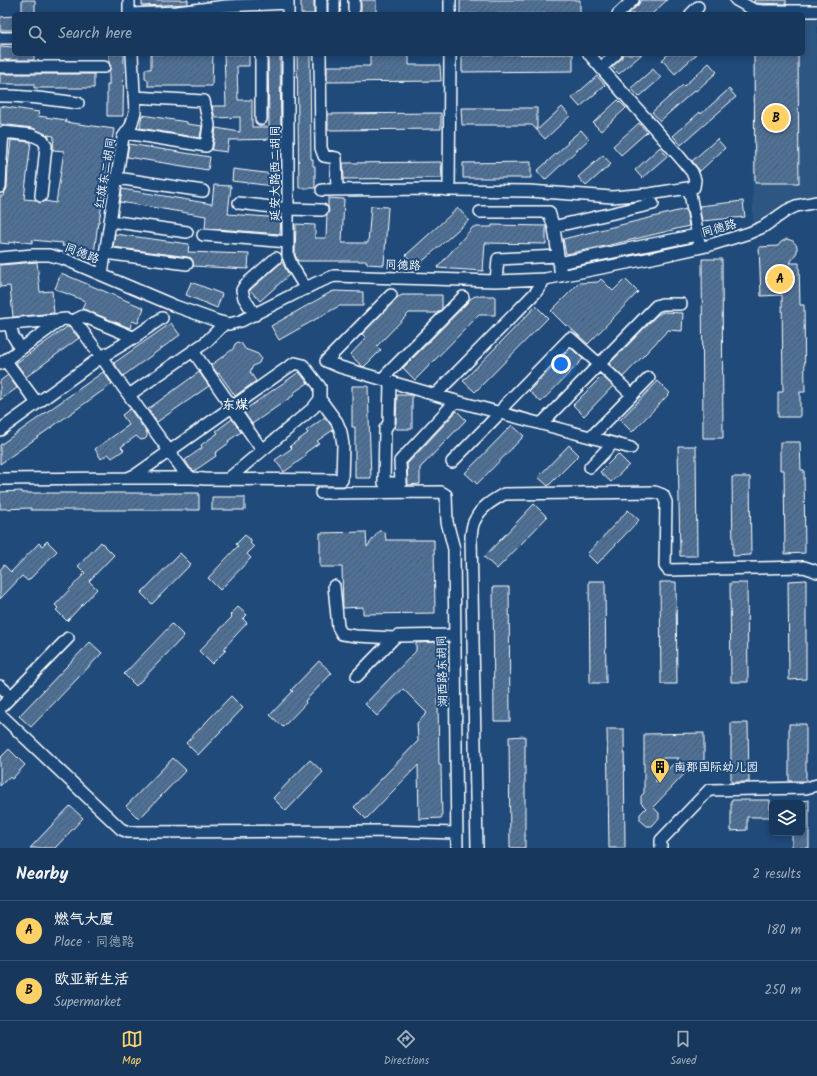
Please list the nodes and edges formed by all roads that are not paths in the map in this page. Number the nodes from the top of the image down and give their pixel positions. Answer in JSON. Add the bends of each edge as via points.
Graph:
{"nodes":[{"id":1,"x":129,"y":0,"type":"edge"},
{"id":2,"x":321,"y":0,"type":"edge"},
{"id":3,"x":334,"y":0,"type":"edge"},
{"id":4,"x":450,"y":0,"type":"edge"},
{"id":5,"x":633,"y":0,"type":"edge"},
{"id":6,"x":736,"y":0,"type":"edge"},
{"id":7,"x":288,"y":6,"type":"edge"},
{"id":8,"x":130,"y":12,"type":"edge"},
{"id":9,"x":176,"y":12,"type":"edge"},
{"id":10,"x":321,"y":12,"type":"edge"},
{"id":11,"x":334,"y":12,"type":"edge"},
{"id":12,"x":450,"y":12,"type":"edge"},
{"id":13,"x":620,"y":12,"type":"edge"},
{"id":14,"x":817,"y":12,"type":"edge"},
{"id":15,"x":0,"y":38,"type":"edge"},
{"id":16,"x":12,"y":38,"type":"edge"},
{"id":17,"x":132,"y":56,"type":"edge"},
{"id":18,"x":261,"y":56,"type":"edge"},
{"id":19,"x":288,"y":56,"type":"edge"},
{"id":20,"x":320,"y":56,"type":"edge"},
{"id":21,"x":450,"y":56,"type":"edge"},
{"id":22,"x":591,"y":56,"type":"edge"},
{"id":23,"x":614,"y":56,"type":"edge"},
{"id":24,"x":0,"y":67,"type":"edge"},
{"id":25,"x":104,"y":67,"type":"dead end"},
{"id":26,"x":601,"y":68,"type":"junction"},
{"id":27,"x":0,"y":96,"type":"edge"},
{"id":28,"x":134,"y":97,"type":"junction"},
{"id":29,"x":78,"y":103,"type":"dead end"},
{"id":30,"x":261,"y":119,"type":"dead end"},
{"id":31,"x":126,"y":133,"type":"junction"},
{"id":32,"x":1,"y":160,"type":"edge"},
{"id":33,"x":117,"y":178,"type":"junction"},
{"id":34,"x":0,"y":187,"type":"edge"},
{"id":35,"x":689,"y":188,"type":"junction"},
{"id":36,"x":322,"y":190,"type":"dead end"},
{"id":37,"x":337,"y":190,"type":"junction"},
{"id":38,"x":449,"y":190,"type":"junction"},
{"id":39,"x":203,"y":191,"type":"dead end"},
{"id":40,"x":41,"y":196,"type":"dead end"},
{"id":41,"x":817,"y":202,"type":"edge"},
{"id":42,"x":239,"y":203,"type":"dead end"},
{"id":43,"x":653,"y":204,"type":"dead end"},
{"id":44,"x":288,"y":209,"type":"junction"},
{"id":45,"x":322,"y":210,"type":"dead end"},
{"id":46,"x":480,"y":212,"type":"dead end"},
{"id":47,"x":110,"y":221,"type":"junction"},
{"id":48,"x":554,"y":228,"type":"junction"},
{"id":49,"x":187,"y":232,"type":"dead end"},
{"id":50,"x":203,"y":235,"type":"dead end"},
{"id":51,"x":697,"y":235,"type":"junction"},
{"id":52,"x":288,"y":242,"type":"junction"},
{"id":53,"x":700,"y":247,"type":"junction"},
{"id":54,"x":105,"y":253,"type":"junction"},
{"id":55,"x":0,"y":258,"type":"edge"},
{"id":56,"x":276,"y":258,"type":"dead end"},
{"id":57,"x":559,"y":260,"type":"junction"},
{"id":58,"x":186,"y":264,"type":"dead end"},
{"id":59,"x":102,"y":274,"type":"junction"},
{"id":60,"x":561,"y":276,"type":"junction"},
{"id":61,"x":545,"y":279,"type":"junction"},
{"id":62,"x":496,"y":281,"type":"junction"},
{"id":63,"x":306,"y":288,"type":"junction"},
{"id":64,"x":391,"y":295,"type":"dead end"},
{"id":65,"x":463,"y":297,"type":"dead end"},
{"id":66,"x":681,"y":304,"type":"dead end"},
{"id":67,"x":255,"y":315,"type":"junction"},
{"id":68,"x":162,"y":318,"type":"dead end"},
{"id":69,"x":61,"y":320,"type":"junction"},
{"id":70,"x":74,"y":321,"type":"junction"},
{"id":71,"x":225,"y":323,"type":"junction"},
{"id":72,"x":5,"y":325,"type":"edge"},
{"id":73,"x":135,"y":338,"type":"junction"},
{"id":74,"x":21,"y":349,"type":"junction"},
{"id":75,"x":193,"y":351,"type":"junction"},
{"id":76,"x":101,"y":357,"type":"junction"},
{"id":77,"x":3,"y":362,"type":"edge"},
{"id":78,"x":599,"y":364,"type":"junction"},
{"id":79,"x":649,"y":378,"type":"dead end"},
{"id":80,"x":386,"y":380,"type":"junction"},
{"id":81,"x":129,"y":395,"type":"junction"},
{"id":82,"x":435,"y":395,"type":"junction"},
{"id":83,"x":632,"y":395,"type":"junction"},
{"id":84,"x":320,"y":399,"type":"junction"},
{"id":85,"x":456,"y":401,"type":"junction"},
{"id":86,"x":37,"y":403,"type":"junction"},
{"id":87,"x":232,"y":406,"type":"junction"},
{"id":88,"x":500,"y":413,"type":"junction"},
{"id":89,"x":541,"y":424,"type":"junction"},
{"id":90,"x":0,"y":430,"type":"edge"},
{"id":91,"x":591,"y":437,"type":"junction"},
{"id":92,"x":613,"y":443,"type":"junction"},
{"id":93,"x":632,"y":448,"type":"dead end"},
{"id":94,"x":169,"y":450,"type":"junction"},
{"id":95,"x":262,"y":450,"type":"junction"},
{"id":96,"x":452,"y":462,"type":"dead end"},
{"id":97,"x":590,"y":467,"type":"dead end"},
{"id":98,"x":1,"y":478,"type":"edge"},
{"id":99,"x":128,"y":478,"type":"junction"},
{"id":100,"x":192,"y":478,"type":"junction"},
{"id":101,"x":228,"y":479,"type":"junction"},
{"id":102,"x":321,"y":493,"type":"dead end"},
{"id":103,"x":817,"y":572,"type":"edge"},
{"id":104,"x":334,"y":586,"type":"dead end"},
{"id":105,"x":454,"y":635,"type":"junction"},
{"id":106,"x":68,"y":638,"type":"dead end"},
{"id":107,"x":394,"y":638,"type":"junction"},
{"id":108,"x":357,"y":676,"type":"dead end"},
{"id":109,"x":0,"y":686,"type":"edge"},
{"id":110,"x":11,"y":696,"type":"junction"},
{"id":111,"x":1,"y":715,"type":"edge"},
{"id":112,"x":817,"y":785,"type":"edge"},
{"id":113,"x":457,"y":833,"type":"junction"},
{"id":114,"x":457,"y":848,"type":"edge"},
{"id":115,"x":477,"y":848,"type":"edge"},
{"id":116,"x":661,"y":848,"type":"edge"}],
"edges":[{"from":1,"to":8,"type":"street"},
{"from":2,"to":10,"type":"street"},
{"from":3,"to":11,"type":"street"},
{"from":4,"to":12,"type":"street"},
{"from":5,"to":13,"type":"street"},
{"from":6,"to":14,"type":"street","via":[[754,10],[764,12]]},
{"from":7,"to":9,"type":"street","via":[[226,6]]},
{"from":15,"to":16,"type":"street"},
{"from":17,"to":28,"type":"street","name":"红旗东二胡同"},
{"from":18,"to":30,"type":"street"},
{"from":19,"to":44,"type":"street","name":"延安大路西二胡同"},
{"from":20,"to":37,"type":"street","via":[[321,148],[324,156],[336,158]]},
{"from":21,"to":38,"type":"street"},
{"from":22,"to":26,"type":"street"},
{"from":23,"to":26,"type":"street"},
{"from":24,"to":25,"type":"street"},
{"from":26,"to":35,"type":"street","via":[[692,172],[694,187]]},
{"from":27,"to":29,"type":"street"},
{"from":28,"to":31,"type":"street","name":"红旗东二胡同","via":[[131,126]]},
{"from":28,"to":31,"type":"street","via":[[204,101],[209,125],[206,146]]},
{"from":31,"to":33,"type":"street","name":"红旗东二胡同","via":[[123,137]]},
{"from":32,"to":34,"type":"street"},
{"from":32,"to":40,"type":"street","via":[[3,132],[32,135],[43,140],[46,146]]},
{"from":33,"to":39,"type":"street"},
{"from":33,"to":47,"type":"street","name":"红旗东二胡同"},
{"from":35,"to":38,"type":"street","via":[[612,197],[529,191]]},
{"from":35,"to":51,"type":"street"},
{"from":36,"to":37,"type":"street"},
{"from":37,"to":38,"type":"street"},
{"from":41,"to":53,"type":"street","name":"同德路","via":[[796,206],[749,233]]},
{"from":42,"to":44,"type":"street"},
{"from":43,"to":48,"type":"street"},
{"from":44,"to":45,"type":"street"},
{"from":44,"to":52,"type":"street","name":"延安大路西二胡同"},
{"from":46,"to":48,"type":"street","via":[[549,212]]},
{"from":47,"to":49,"type":"street"},
{"from":47,"to":54,"type":"street","name":"红旗东二胡同"},
{"from":48,"to":57,"type":"street"},
{"from":50,"to":52,"type":"street"},
{"from":51,"to":53,"type":"street"},
{"from":51,"to":57,"type":"street"},
{"from":52,"to":63,"type":"street","name":"延安大路西二胡同","via":[[288,256]]},
{"from":53,"to":60,"type":"street","name":"同德路"},
{"from":54,"to":58,"type":"street"},
{"from":54,"to":59,"type":"street","name":"红旗东二胡同"},
{"from":55,"to":59,"type":"street","name":"同德路","via":[[49,255]]},
{"from":56,"to":67,"type":"street","via":[[242,290]]},
{"from":57,"to":60,"type":"street"},
{"from":57,"to":62,"type":"street","via":[[498,259]]},
{"from":59,"to":71,"type":"street","name":"同德路","via":[[175,306]]},
{"from":60,"to":61,"type":"street","name":"同德路"},
{"from":61,"to":62,"type":"street","name":"同德路"},
{"from":61,"to":82,"type":"street","via":[[536,292]]},
{"from":62,"to":63,"type":"street","name":"同德路","via":[[334,276]]},
{"from":63,"to":67,"type":"street","name":"同德路"},
{"from":64,"to":80,"type":"street","via":[[326,361]]},
{"from":65,"to":80,"type":"street"},
{"from":66,"to":78,"type":"street","via":[[656,306]]},
{"from":67,"to":71,"type":"street","name":"同德路","via":[[242,321]]},
{"from":68,"to":73,"type":"street"},
{"from":69,"to":70,"type":"street"},
{"from":69,"to":72,"type":"street"},
{"from":69,"to":74,"type":"street"},
{"from":70,"to":73,"type":"street","via":[[83,316]]},
{"from":70,"to":76,"type":"street"},
{"from":71,"to":75,"type":"street"},
{"from":72,"to":74,"type":"street"},
{"from":73,"to":76,"type":"street"},
{"from":74,"to":77,"type":"street"},
{"from":75,"to":81,"type":"street"},
{"from":75,"to":87,"type":"street"},
{"from":76,"to":81,"type":"street"},
{"from":76,"to":86,"type":"street"},
{"from":77,"to":86,"type":"street"},
{"from":78,"to":83,"type":"street"},
{"from":78,"to":88,"type":"street","via":[[570,338]]},
{"from":78,"to":89,"type":"street"},
{"from":79,"to":83,"type":"street"},
{"from":80,"to":82,"type":"street"},
{"from":80,"to":85,"type":"street","via":[[389,422],[385,429],[384,483],[401,483],[400,461]]},
{"from":81,"to":94,"type":"street"},
{"from":82,"to":85,"type":"street"},
{"from":83,"to":91,"type":"street"},
{"from":84,"to":87,"type":"street","via":[[320,387],[303,365],[295,363]]},
{"from":84,"to":95,"type":"street","via":[[313,408]]},
{"from":84,"to":101,"type":"street","via":[[341,432],[342,480]]},
{"from":85,"to":88,"type":"street"},
{"from":86,"to":90,"type":"street"},
{"from":87,"to":94,"type":"street"},
{"from":87,"to":95,"type":"street"},
{"from":88,"to":89,"type":"street"},
{"from":88,"to":96,"type":"street"},
{"from":89,"to":91,"type":"street"},
{"from":91,"to":92,"type":"street"},
{"from":92,"to":93,"type":"street"},
{"from":92,"to":97,"type":"street"},
{"from":94,"to":99,"type":"street"},
{"from":94,"to":100,"type":"street","via":[[185,473]]},
{"from":95,"to":101,"type":"street"},
{"from":98,"to":99,"type":"street"},
{"from":99,"to":100,"type":"street"},
{"from":100,"to":101,"type":"street"},
{"from":102,"to":105,"type":"street","name":"湖西路东胡同","via":[[441,492],[446,495],[447,522],[454,549]]},
{"from":103,"to":115,"type":"street","via":[[804,567],[668,570],[665,566],[666,502],[663,495],[655,492],[504,494],[480,510],[474,521],[471,536]]},
{"from":104,"to":107,"type":"street","via":[[338,627],[342,634]]},
{"from":105,"to":107,"type":"street"},
{"from":105,"to":113,"type":"street","name":"湖西路东胡同"},
{"from":106,"to":110,"type":"street"},
{"from":107,"to":108,"type":"street"},
{"from":109,"to":110,"type":"street"},
{"from":110,"to":111,"type":"street"},
{"from":111,"to":113,"type":"street","via":[[121,829],[128,832]]},
{"from":112,"to":116,"type":"street","via":[[806,788],[709,790],[661,840]]},
{"from":113,"to":114,"type":"street","name":"湖西路东胡同"}]}
